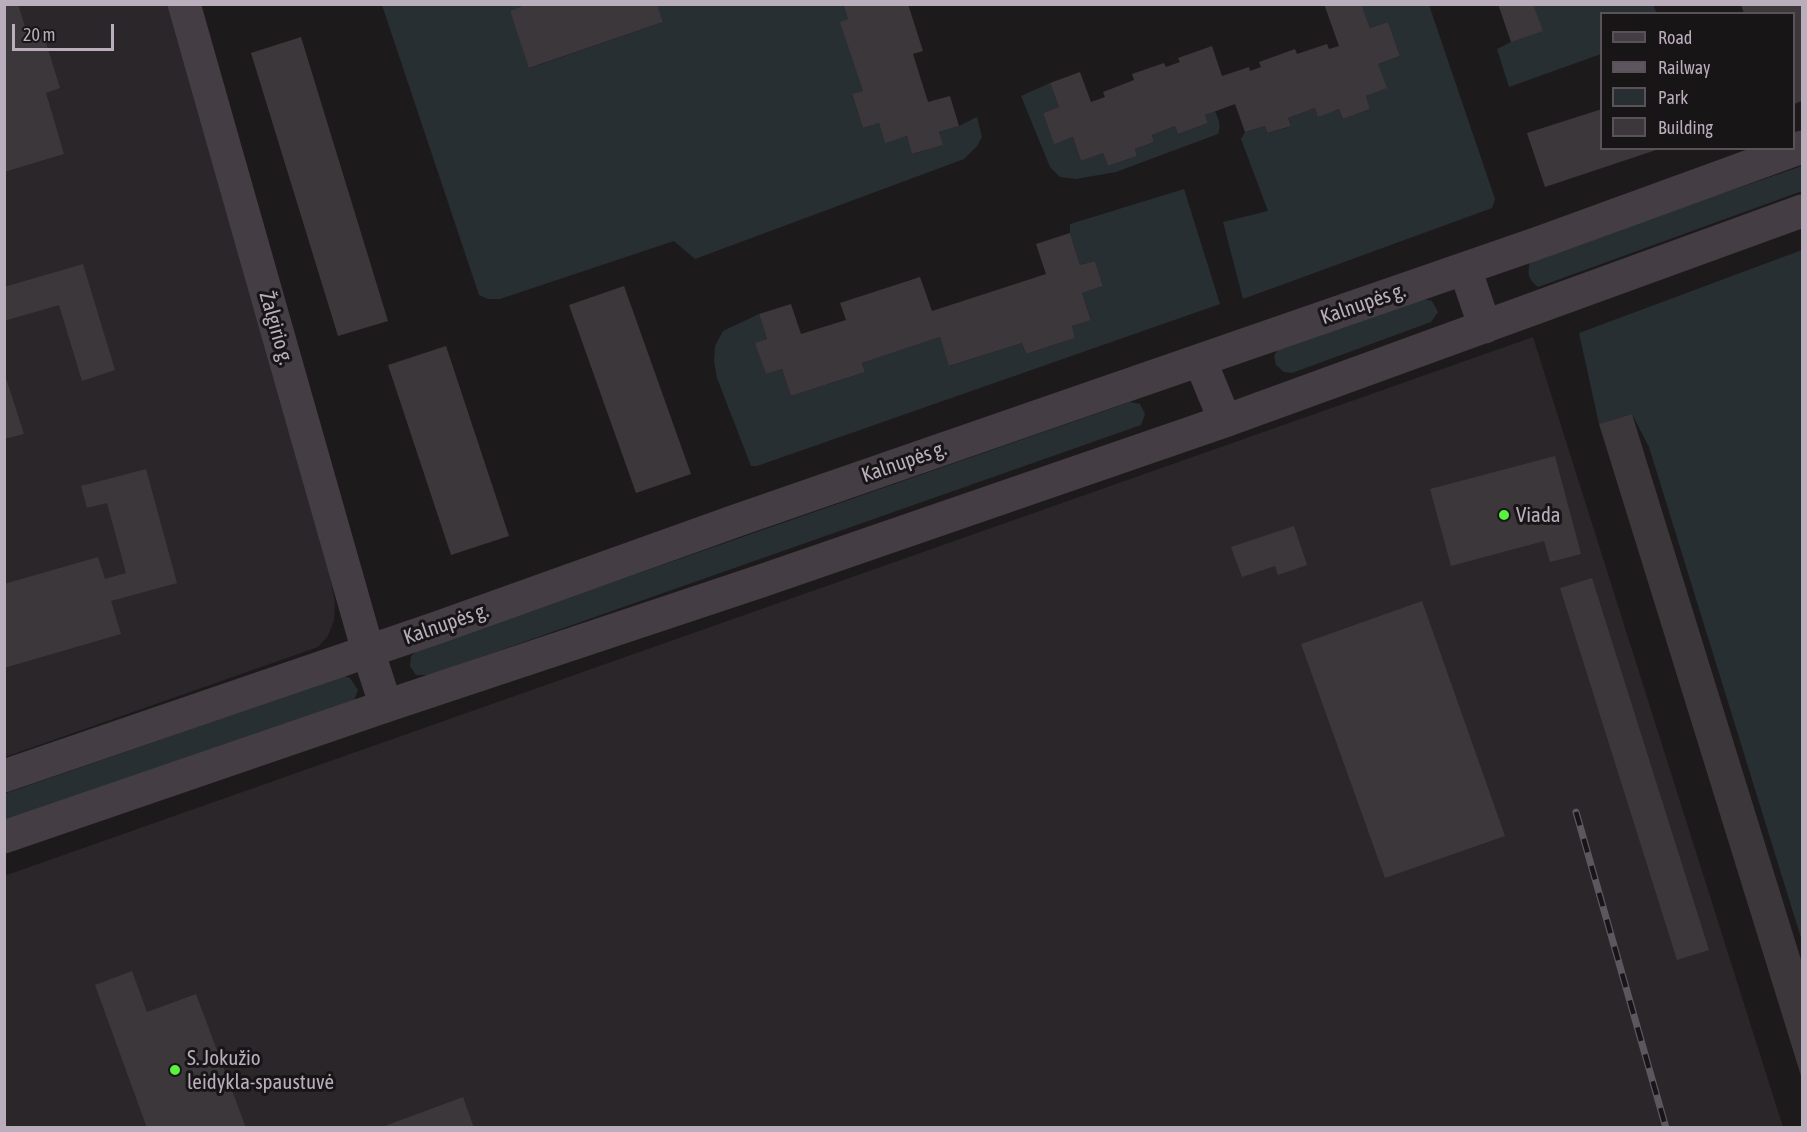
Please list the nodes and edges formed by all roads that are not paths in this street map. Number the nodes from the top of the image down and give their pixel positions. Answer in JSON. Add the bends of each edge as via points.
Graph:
{"nodes":[{"id":1,"x":184,"y":4,"type":"edge"},
{"id":2,"x":1795,"y":150,"type":"edge"},
{"id":3,"x":1803,"y":211,"type":"edge"},
{"id":4,"x":1465,"y":269,"type":"junction"},
{"id":5,"x":1485,"y":327,"type":"junction"},
{"id":6,"x":1200,"y":360,"type":"junction"},
{"id":7,"x":1225,"y":421,"type":"junction"},
{"id":8,"x":368,"y":651,"type":"junction"},
{"id":9,"x":386,"y":706,"type":"junction"},
{"id":10,"x":4,"y":776,"type":"edge"},
{"id":11,"x":4,"y":837,"type":"edge"}],
"edges":[{"from":1,"to":8,"type":"street","name":"Žalgirio g."},
{"from":2,"to":4,"type":"street","name":"Kalnupės g."},
{"from":3,"to":5,"type":"street"},
{"from":4,"to":5,"type":"street"},
{"from":4,"to":6,"type":"street","name":"Kalnupės g."},
{"from":5,"to":7,"type":"street"},
{"from":6,"to":7,"type":"street"},
{"from":6,"to":8,"type":"street","name":"Kalnupės g."},
{"from":7,"to":9,"type":"street"},
{"from":8,"to":9,"type":"street","name":"Žalgirio g."},
{"from":8,"to":10,"type":"street","name":"Kalnupės g."},
{"from":9,"to":11,"type":"street"}]}
